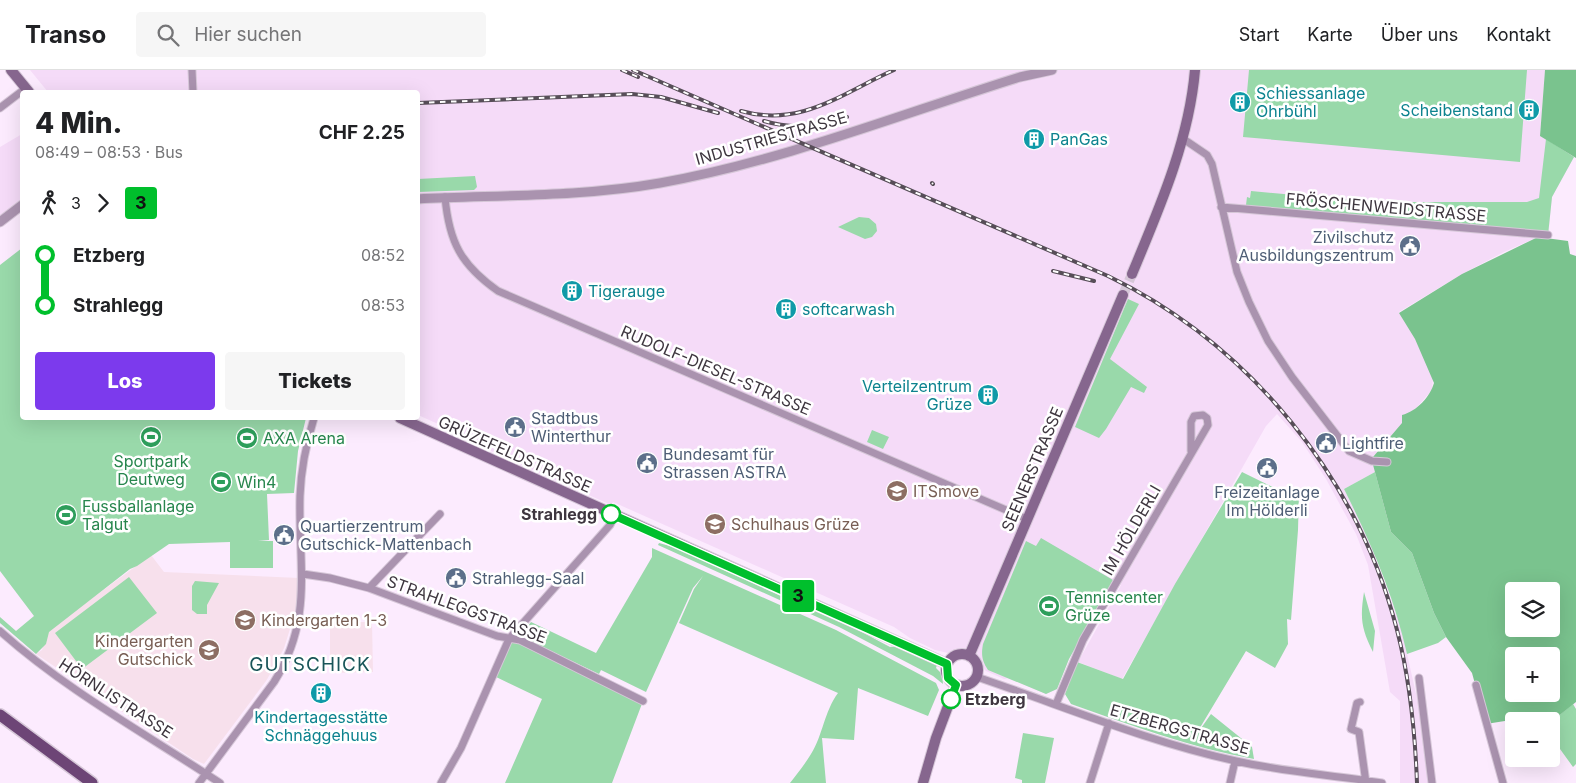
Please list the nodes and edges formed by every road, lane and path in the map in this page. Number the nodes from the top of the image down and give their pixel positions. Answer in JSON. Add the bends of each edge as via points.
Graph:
{"nodes":[{"id":1,"x":11,"y":70,"type":"edge"},
{"id":2,"x":192,"y":70,"type":"edge"},
{"id":3,"x":1052,"y":70,"type":"edge"},
{"id":4,"x":1194,"y":70,"type":"edge"},
{"id":5,"x":1039,"y":72,"type":"edge"},
{"id":6,"x":27,"y":90,"type":"edge"},
{"id":7,"x":193,"y":90,"type":"edge"},
{"id":8,"x":20,"y":95,"type":"edge"},
{"id":9,"x":0,"y":108,"type":"edge"},
{"id":10,"x":1182,"y":138,"type":"junction"},
{"id":11,"x":445,"y":197,"type":"junction"},
{"id":12,"x":420,"y":198,"type":"edge"},
{"id":13,"x":20,"y":207,"type":"edge"},
{"id":14,"x":1221,"y":207,"type":"junction"},
{"id":15,"x":0,"y":222,"type":"edge"},
{"id":16,"x":1548,"y":235,"type":"dead end"},
{"id":17,"x":1132,"y":274,"type":"tunnel mouth"},
{"id":18,"x":1122,"y":295,"type":"tunnel mouth"},
{"id":19,"x":313,"y":420,"type":"edge"},
{"id":20,"x":404,"y":420,"type":"edge"},
{"id":21,"x":1191,"y":452,"type":"junction"},
{"id":22,"x":1387,"y":462,"type":"dead end"},
{"id":23,"x":440,"y":514,"type":"dead end"},
{"id":24,"x":615,"y":516,"type":"junction"},
{"id":25,"x":1027,"y":520,"type":"junction"},
{"id":26,"x":303,"y":574,"type":"junction"},
{"id":27,"x":369,"y":588,"type":"junction"},
{"id":28,"x":0,"y":630,"type":"edge"},
{"id":29,"x":509,"y":639,"type":"junction"},
{"id":30,"x":969,"y":656,"type":"junction"},
{"id":31,"x":947,"y":664,"type":"junction"},
{"id":32,"x":977,"y":677,"type":"junction"},
{"id":33,"x":1419,"y":678,"type":"dead end"},
{"id":34,"x":956,"y":685,"type":"junction"},
{"id":35,"x":1476,"y":685,"type":"dead end"},
{"id":36,"x":643,"y":701,"type":"dead end"},
{"id":37,"x":1360,"y":702,"type":"dead end"},
{"id":38,"x":1056,"y":704,"type":"junction"},
{"id":39,"x":0,"y":714,"type":"edge"},
{"id":40,"x":1110,"y":723,"type":"junction"},
{"id":41,"x":1235,"y":761,"type":"junction"},
{"id":42,"x":206,"y":774,"type":"junction"},
{"id":43,"x":1366,"y":782,"type":"edge"},
{"id":44,"x":92,"y":783,"type":"edge"},
{"id":45,"x":199,"y":783,"type":"edge"},
{"id":46,"x":220,"y":783,"type":"edge"},
{"id":47,"x":441,"y":783,"type":"edge"},
{"id":48,"x":923,"y":783,"type":"edge"},
{"id":49,"x":1090,"y":783,"type":"edge"},
{"id":50,"x":1230,"y":783,"type":"edge"},
{"id":51,"x":1382,"y":783,"type":"edge"},
{"id":52,"x":1432,"y":783,"type":"edge"},
{"id":53,"x":1503,"y":783,"type":"edge"}],
"edges":[{"from":1,"to":6,"type":"main road"},
{"from":2,"to":7,"type":"street"},
{"from":3,"to":5,"type":"street","name":"INDUSTRIESTRASSE"},
{"from":4,"to":10,"type":"main road"},
{"from":5,"to":11,"type":"street","name":"INDUSTRIESTRASSE","via":[[764,159],[698,176],[601,190]]},
{"from":8,"to":9,"type":"street"},
{"from":10,"to":14,"type":"street","via":[[1207,155],[1216,175]]},
{"from":10,"to":17,"type":"main road","via":[[1156,217]]},
{"from":11,"to":12,"type":"street","name":"INDUSTRIESTRASSE"},
{"from":11,"to":25,"type":"street","name":"RUDOLF-DIESEL-STRASSE","via":[[453,239],[464,260],[478,277],[498,291]]},
{"from":13,"to":15,"type":"street"},
{"from":14,"to":16,"type":"street","name":"FRÖSCHENWEIDSTRASSE"},
{"from":14,"to":22,"type":"street","via":[[1237,272],[1268,341],[1349,451],[1372,461]]},
{"from":18,"to":25,"type":"main road","name":"SEENERSTRASSE"},
{"from":19,"to":26,"type":"street","via":[[303,461],[301,486]]},
{"from":20,"to":24,"type":"main road","name":"GRÜZEFELDSTRASSE"},
{"from":21,"to":21,"type":"street","name":"IM HÖLDERLI","via":[[1208,425],[1204,415],[1194,416],[1191,422]]},
{"from":21,"to":38,"type":"street","name":"IM HÖLDERLI","via":[[1084,640]]},
{"from":23,"to":27,"type":"street"},
{"from":24,"to":29,"type":"street","via":[[610,526]]},
{"from":24,"to":31,"type":"main road","name":"GRÜZEFELDSTRASSE"},
{"from":25,"to":30,"type":"main road","name":"SEENERSTRASSE"},
{"from":26,"to":27,"type":"street","name":"STRAHLEGGSTRASSE"},
{"from":26,"to":42,"type":"street","via":[[298,622],[283,667]]},
{"from":27,"to":29,"type":"street","name":"STRAHLEGGSTRASSE"},
{"from":28,"to":42,"type":"street","name":"HÖRNLISTRASSE","via":[[70,685]]},
{"from":29,"to":36,"type":"street","name":"STRAHLEGGSTRASSE","via":[[520,640]]},
{"from":29,"to":47,"type":"street","via":[[461,748]]},
{"from":30,"to":31,"type":"main road","via":[[959,655]]},
{"from":30,"to":32,"type":"main road","via":[[976,662]]},
{"from":31,"to":34,"type":"main road","via":[[948,678]]},
{"from":32,"to":34,"type":"main road","via":[[966,686]]},
{"from":32,"to":38,"type":"street","name":"ETZBERGSTRASSE"},
{"from":33,"to":52,"type":"street"},
{"from":34,"to":48,"type":"main road"},
{"from":35,"to":53,"type":"street"},
{"from":37,"to":43,"type":"street","via":[[1356,703],[1351,729],[1358,732]]},
{"from":38,"to":40,"type":"street","name":"ETZBERGSTRASSE"},
{"from":39,"to":44,"type":"main road"},
{"from":40,"to":41,"type":"street","name":"ETZBERGSTRASSE"},
{"from":40,"to":49,"type":"street"},
{"from":41,"to":43,"type":"street","name":"ETZBERGSTRASSE"},
{"from":41,"to":50,"type":"street"},
{"from":42,"to":45,"type":"street"},
{"from":42,"to":46,"type":"street","name":"HÖRNLISTRASSE"},
{"from":43,"to":51,"type":"street","name":"ETZBERGSTRASSE"}]}
